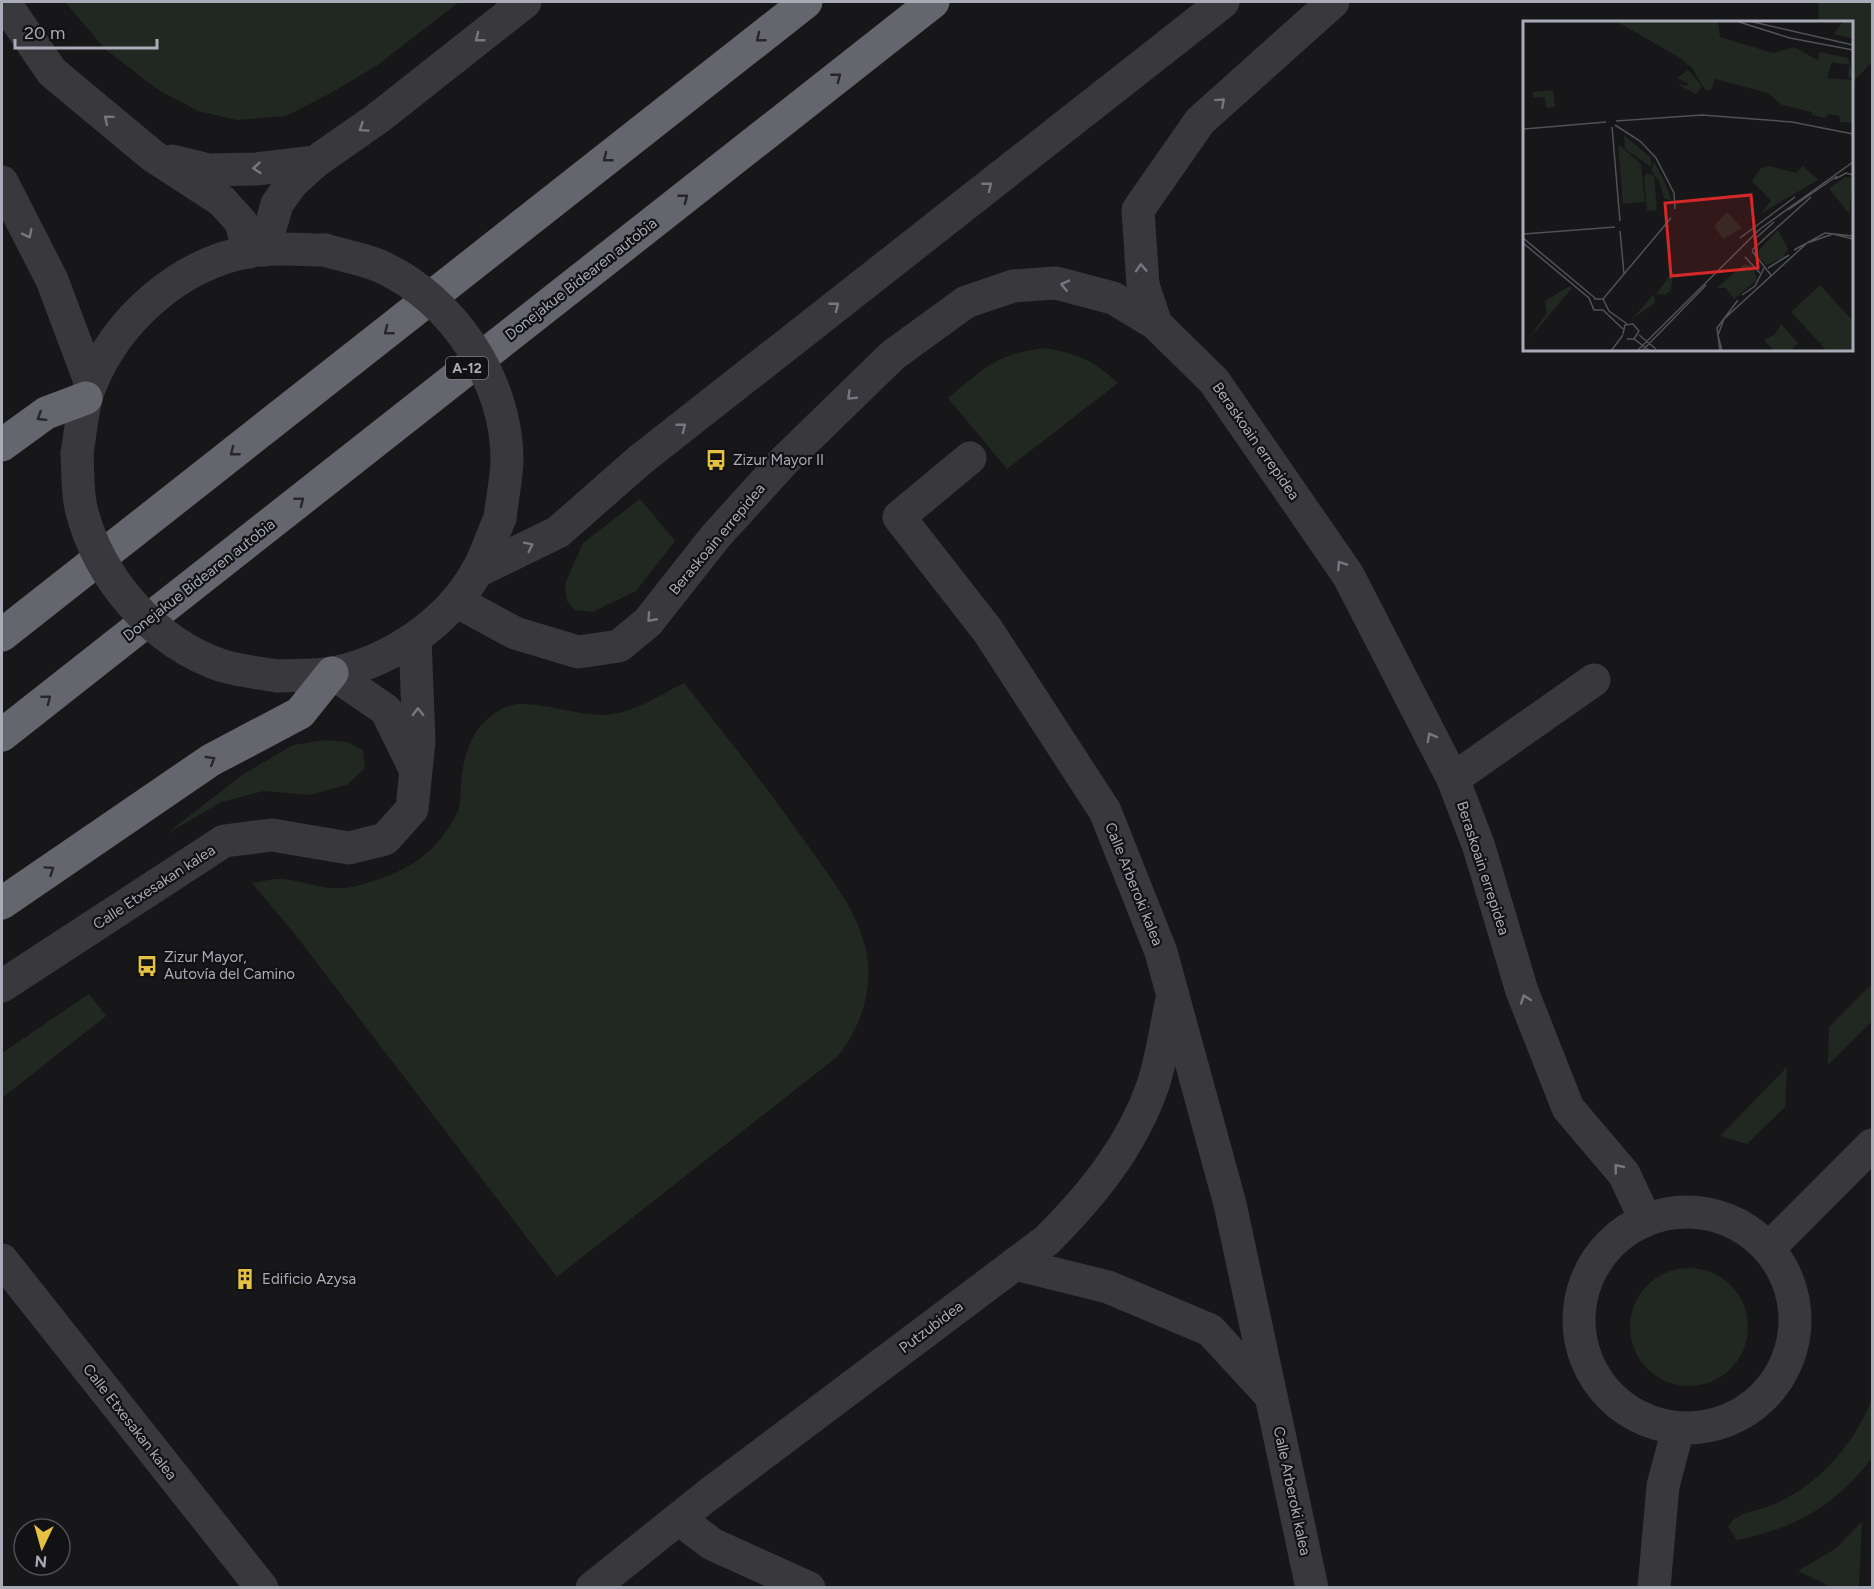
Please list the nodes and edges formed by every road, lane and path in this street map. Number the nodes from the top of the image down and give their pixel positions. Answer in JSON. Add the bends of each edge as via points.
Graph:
{"nodes":[{"id":1,"x":4,"y":2,"type":"edge"},
{"id":2,"x":525,"y":2,"type":"edge"},
{"id":3,"x":806,"y":2,"type":"edge"},
{"id":4,"x":933,"y":2,"type":"edge"},
{"id":5,"x":1223,"y":2,"type":"edge"},
{"id":6,"x":1334,"y":2,"type":"edge"},
{"id":7,"x":153,"y":156,"type":"junction"},
{"id":8,"x":315,"y":162,"type":"junction"},
{"id":9,"x":2,"y":182,"type":"edge"},
{"id":10,"x":257,"y":251,"type":"junction"},
{"id":11,"x":1156,"y":324,"type":"junction"},
{"id":12,"x":88,"y":391,"type":"junction"},
{"id":13,"x":2,"y":445,"type":"edge"},
{"id":14,"x":970,"y":458,"type":"dead end"},
{"id":15,"x":476,"y":572,"type":"junction"},
{"id":16,"x":456,"y":602,"type":"junction"},
{"id":17,"x":2,"y":635,"type":"edge"},
{"id":18,"x":415,"y":638,"type":"junction"},
{"id":19,"x":332,"y":673,"type":"junction"},
{"id":20,"x":1594,"y":680,"type":"dead end"},
{"id":21,"x":2,"y":735,"type":"edge"},
{"id":22,"x":416,"y":770,"type":"junction"},
{"id":23,"x":1453,"y":779,"type":"junction"},
{"id":24,"x":2,"y":903,"type":"edge"},
{"id":25,"x":2,"y":986,"type":"edge"},
{"id":26,"x":1173,"y":994,"type":"junction"},
{"id":27,"x":1872,"y":1144,"type":"edge"},
{"id":28,"x":1645,"y":1219,"type":"junction"},
{"id":29,"x":1769,"y":1248,"type":"junction"},
{"id":30,"x":2,"y":1260,"type":"edge"},
{"id":31,"x":1015,"y":1264,"type":"junction"},
{"id":32,"x":1270,"y":1395,"type":"junction"},
{"id":33,"x":1678,"y":1429,"type":"junction"},
{"id":34,"x":679,"y":1519,"type":"junction"},
{"id":35,"x":259,"y":1586,"type":"edge"},
{"id":36,"x":592,"y":1587,"type":"edge"},
{"id":37,"x":809,"y":1587,"type":"edge"},
{"id":38,"x":1312,"y":1587,"type":"edge"},
{"id":39,"x":1654,"y":1587,"type":"edge"}],
"edges":[{"from":7,"to":1,"type":"street","one_way":true,"via":[[52,72]]},
{"from":2,"to":8,"type":"street","one_way":true,"via":[[378,118]]},
{"from":3,"to":17,"type":"highway","one_way":true},
{"from":21,"to":4,"type":"highway","name":"Donejakue Bidearen autobia","number":"A-12","one_way":true},
{"from":15,"to":5,"type":"street","one_way":true,"via":[[558,532],[640,460]]},
{"from":11,"to":6,"type":"street","one_way":true,"via":[[1143,285],[1138,210],[1200,121]]},
{"from":8,"to":7,"type":"street","one_way":true,"via":[[209,170]]},
{"from":7,"to":10,"type":"street","via":[[222,201],[241,222]]},
{"from":8,"to":10,"type":"street","via":[[276,204]]},
{"from":9,"to":12,"type":"street","one_way":true,"via":[[52,280]]},
{"from":10,"to":12,"type":"street","via":[[208,265],[180,280],[137,313],[111,346]]},
{"from":10,"to":15,"type":"street","bridge":true,"via":[[325,250],[382,267],[432,299],[472,345],[497,398],[507,458],[500,518]]},
{"from":11,"to":16,"type":"street","name":"Beraskoain errepidea","one_way":true,"via":[[1113,298],[1056,283],[1013,286],[966,302],[893,355],[783,462],[715,537],[648,622],[619,646],[578,652],[514,633]]},
{"from":23,"to":11,"type":"street","name":"Beraskoain errepidea","one_way":true,"via":[[1348,575],[1214,381]]},
{"from":12,"to":13,"type":"highway","one_way":true,"via":[[46,413]]},
{"from":12,"to":19,"type":"street","bridge":true,"via":[[77,453],[81,507],[100,560],[132,605],[173,641],[223,666],[278,676]]},
{"from":14,"to":26,"type":"street","name":"Calle Arberoki kalea","via":[[899,517],[988,631],[1105,811],[1161,952]]},
{"from":15,"to":16,"type":"street"},
{"from":16,"to":18,"type":"street"},
{"from":18,"to":19,"type":"street","via":[[380,658]]},
{"from":22,"to":18,"type":"street","name":"Calle Etxesakan kalea","one_way":true,"via":[[419,741]]},
{"from":19,"to":22,"type":"street","via":[[386,710]]},
{"from":24,"to":19,"type":"highway","one_way":true,"via":[[211,760],[300,713]]},
{"from":20,"to":23,"type":"street"},
{"from":22,"to":25,"type":"street","name":"Calle Etxesakan kalea","via":[[412,809],[385,839],[349,848],[272,835],[224,841]]},
{"from":28,"to":23,"type":"street","name":"Beraskoain errepidea","one_way":true,"via":[[1624,1174],[1568,1108],[1522,991],[1479,847]]},
{"from":26,"to":31,"type":"street","name":"Putzubidea","via":[[1152,1085],[1120,1153],[1089,1198],[1047,1240]]},
{"from":26,"to":32,"type":"street","name":"Calle Arberoki kalea","via":[[1230,1204]]},
{"from":27,"to":29,"type":"street"},
{"from":28,"to":29,"type":"street","via":[[1688,1212],[1719,1216],[1746,1229]]},
{"from":28,"to":33,"type":"street","via":[[1614,1240],[1589,1274],[1578,1313],[1580,1335],[1584,1355],[1605,1391],[1638,1416]]},
{"from":29,"to":33,"type":"street","via":[[1791,1286],[1795,1307],[1793,1350],[1785,1370],[1758,1403],[1740,1415],[1720,1424]]},
{"from":30,"to":35,"type":"street","name":"Calle Etxesakan kalea"},
{"from":31,"to":32,"type":"street","name":"Calle Arberoki kalea","via":[[1108,1287],[1210,1330]]},
{"from":31,"to":34,"type":"street","name":"Putzubidea"},
{"from":32,"to":38,"type":"street","name":"Calle Arberoki kalea"},
{"from":33,"to":39,"type":"street","via":[[1663,1486]]},
{"from":34,"to":36,"type":"street","name":"Putzubidea"},
{"from":34,"to":37,"type":"street","via":[[712,1544]]}]}
